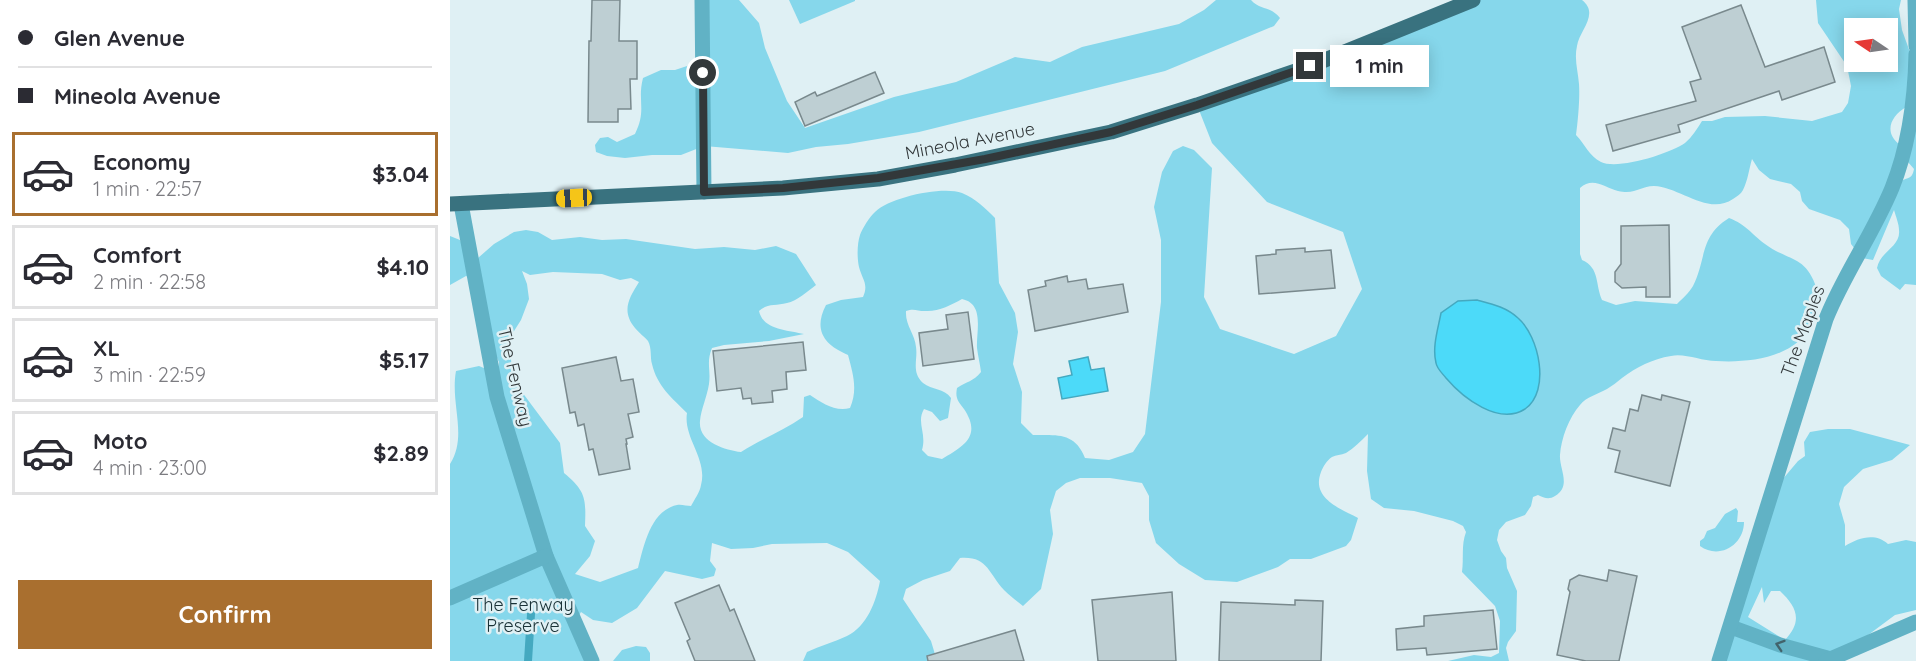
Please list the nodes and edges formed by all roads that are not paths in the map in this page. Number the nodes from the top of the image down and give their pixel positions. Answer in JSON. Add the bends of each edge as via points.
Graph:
{"nodes":[{"id":1,"x":702,"y":0,"type":"edge"},
{"id":2,"x":1473,"y":0,"type":"edge"},
{"id":3,"x":1915,"y":0,"type":"edge"},
{"id":4,"x":1916,"y":46,"type":"edge"},
{"id":5,"x":1916,"y":54,"type":"edge"},
{"id":6,"x":704,"y":192,"type":"junction"},
{"id":7,"x":455,"y":204,"type":"edge"},
{"id":8,"x":546,"y":556,"type":"junction"},
{"id":9,"x":450,"y":598,"type":"edge"},
{"id":10,"x":1916,"y":622,"type":"edge"},
{"id":11,"x":1731,"y":627,"type":"junction"},
{"id":12,"x":1828,"y":660,"type":"edge"},
{"id":13,"x":592,"y":661,"type":"edge"},
{"id":14,"x":1719,"y":661,"type":"edge"}],
"edges":[{"from":1,"to":6,"type":"street"},
{"from":2,"to":6,"type":"main road","name":"Mineola Avenue","via":[[1310,66],[1111,132],[878,178]]},
{"from":3,"to":4,"type":"street"},
{"from":5,"to":11,"type":"street","name":"The Maples","via":[[1899,171],[1826,319]]},
{"from":6,"to":7,"type":"main road","name":"Mineola Avenue"},
{"from":7,"to":8,"type":"street","name":"The Fenway","via":[[497,397]]},
{"from":8,"to":9,"type":"street"},
{"from":8,"to":13,"type":"street","name":"The Fenway"},
{"from":10,"to":12,"type":"street"},
{"from":12,"to":11,"type":"street","one_way":true},
{"from":11,"to":14,"type":"street","name":"The Maples"}]}
